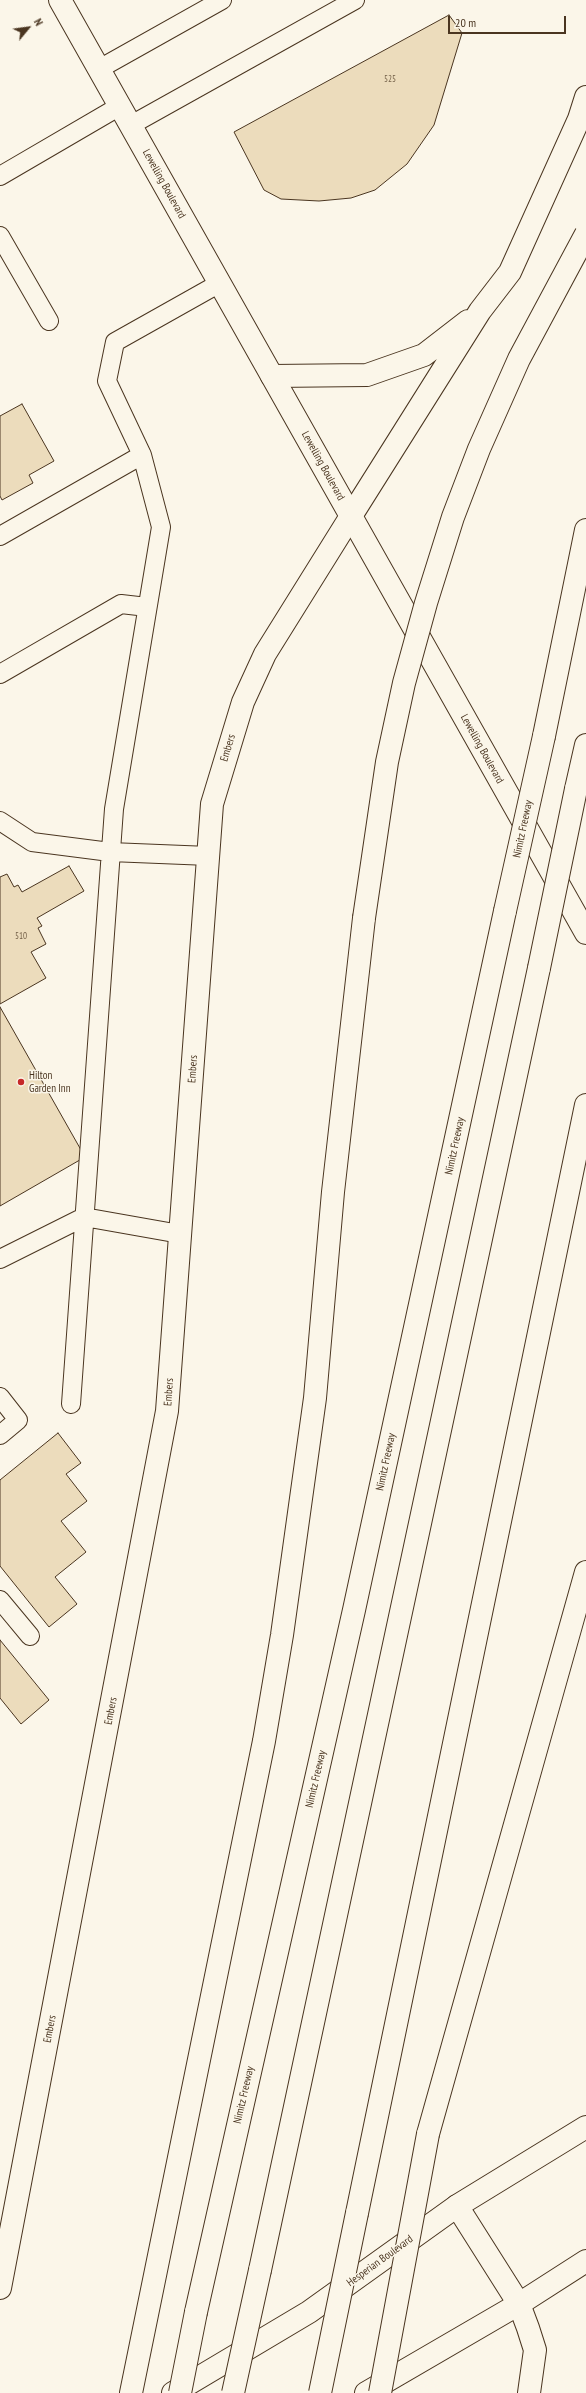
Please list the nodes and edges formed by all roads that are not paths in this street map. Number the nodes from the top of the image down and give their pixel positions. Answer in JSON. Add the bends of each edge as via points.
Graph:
{"nodes":[{"id":1,"x":60,"y":0,"type":"edge"},
{"id":2,"x":222,"y":0,"type":"edge"},
{"id":3,"x":355,"y":0,"type":"edge"},
{"id":4,"x":99,"y":69,"type":"junction"},
{"id":5,"x":586,"y":97,"type":"edge"},
{"id":6,"x":120,"y":106,"type":"junction"},
{"id":7,"x":131,"y":126,"type":"junction"},
{"id":8,"x":0,"y":176,"type":"edge"},
{"id":9,"x":586,"y":234,"type":"edge"},
{"id":10,"x":0,"y":236,"type":"edge"},
{"id":11,"x":220,"y":283,"type":"junction"},
{"id":12,"x":480,"y":311,"type":"junction"},
{"id":13,"x":49,"y":321,"type":"dead end"},
{"id":14,"x":272,"y":376,"type":"junction"},
{"id":15,"x":142,"y":455,"type":"junction"},
{"id":16,"x":351,"y":516,"type":"junction"},
{"id":17,"x":586,"y":530,"type":"edge"},
{"id":18,"x":0,"y":536,"type":"edge"},
{"id":19,"x":147,"y":607,"type":"junction"},
{"id":20,"x":0,"y":674,"type":"edge"},
{"id":21,"x":586,"y":745,"type":"edge"},
{"id":22,"x":0,"y":821,"type":"edge"},
{"id":23,"x":110,"y":852,"type":"junction"},
{"id":24,"x":209,"y":856,"type":"junction"},
{"id":25,"x":586,"y":933,"type":"edge"},
{"id":26,"x":586,"y":1105,"type":"edge"},
{"id":27,"x":84,"y":1217,"type":"junction"},
{"id":28,"x":180,"y":1234,"type":"junction"},
{"id":29,"x":0,"y":1259,"type":"edge"},
{"id":30,"x":0,"y":1397,"type":"edge"},
{"id":31,"x":71,"y":1404,"type":"dead end"},
{"id":32,"x":0,"y":1435,"type":"edge"},
{"id":33,"x":586,"y":1572,"type":"edge"},
{"id":34,"x":0,"y":1600,"type":"edge"},
{"id":35,"x":30,"y":1636,"type":"dead end"},
{"id":36,"x":586,"y":2127,"type":"edge"},
{"id":37,"x":457,"y":2206,"type":"junction"},
{"id":38,"x":586,"y":2261,"type":"edge"},
{"id":39,"x":0,"y":2288,"type":"edge"},
{"id":40,"x":519,"y":2304,"type":"junction"},
{"id":41,"x":131,"y":2393,"type":"edge"},
{"id":42,"x":173,"y":2393,"type":"edge"},
{"id":43,"x":180,"y":2393,"type":"edge"},
{"id":44,"x":233,"y":2393,"type":"edge"},
{"id":45,"x":320,"y":2393,"type":"edge"},
{"id":46,"x":366,"y":2393,"type":"edge"},
{"id":47,"x":380,"y":2393,"type":"edge"},
{"id":48,"x":528,"y":2393,"type":"edge"}],
"edges":[{"from":1,"to":4,"type":"main road","name":"Lewelling Boulevard"},
{"from":2,"to":4,"type":"lane"},
{"from":3,"to":7,"type":"lane"},
{"from":4,"to":6,"type":"main road","name":"Lewelling Boulevard"},
{"from":5,"to":12,"type":"main road","via":[[579,119],[510,272]]},
{"from":6,"to":7,"type":"main road","name":"Lewelling Boulevard"},
{"from":6,"to":8,"type":"lane"},
{"from":7,"to":11,"type":"main road","name":"Lewelling Boulevard"},
{"from":9,"to":41,"type":"main road","bridge":true,"via":[[519,359],[479,449],[426,603],[404,683],[387,762],[364,918],[333,1192],[315,1398],[282,1635],[263,1748]]},
{"from":10,"to":13,"type":"lane"},
{"from":11,"to":14,"type":"main road","name":"Lewelling Boulevard"},
{"from":11,"to":15,"type":"lane","via":[[115,342],[107,381]]},
{"from":12,"to":14,"type":"main road","via":[[424,355],[367,375]]},
{"from":12,"to":16,"type":"main road","name":"Embers"},
{"from":14,"to":16,"type":"main road","name":"Lewelling Boulevard"},
{"from":15,"to":18,"type":"lane"},
{"from":15,"to":19,"type":"lane","via":[[161,527]]},
{"from":16,"to":24,"type":"main road","name":"Embers","via":[[265,654],[243,702],[212,804]]},
{"from":16,"to":25,"type":"main road","name":"Lewelling Boulevard"},
{"from":17,"to":43,"type":"main road","name":"Nimitz Freeway","bridge":true,"via":[[544,736],[354,1610]]},
{"from":19,"to":20,"type":"lane","via":[[121,604]]},
{"from":19,"to":23,"type":"lane","via":[[114,809]]},
{"from":21,"to":44,"type":"main road","bridge":true},
{"from":22,"to":23,"type":"lane","via":[[32,842]]},
{"from":23,"to":24,"type":"lane"},
{"from":23,"to":27,"type":"lane"},
{"from":24,"to":28,"type":"main road","name":"Embers"},
{"from":26,"to":45,"type":"main road","bridge":true},
{"from":27,"to":28,"type":"lane"},
{"from":27,"to":29,"type":"lane"},
{"from":27,"to":31,"type":"lane"},
{"from":28,"to":39,"type":"main road","name":"Embers","via":[[167,1411]]},
{"from":30,"to":32,"type":"lane","via":[[18,1420]]},
{"from":33,"to":47,"type":"main road","bridge":true,"via":[[428,2134]]},
{"from":34,"to":35,"type":"lane"},
{"from":36,"to":37,"type":"main road","name":"Hesperian Boulevard"},
{"from":37,"to":40,"type":"main road"},
{"from":37,"to":42,"type":"main road","name":"Hesperian Boulevard","via":[[309,2312]]},
{"from":38,"to":40,"type":"main road"},
{"from":40,"to":46,"type":"main road"},
{"from":40,"to":48,"type":"main road","via":[[535,2350]]}]}
